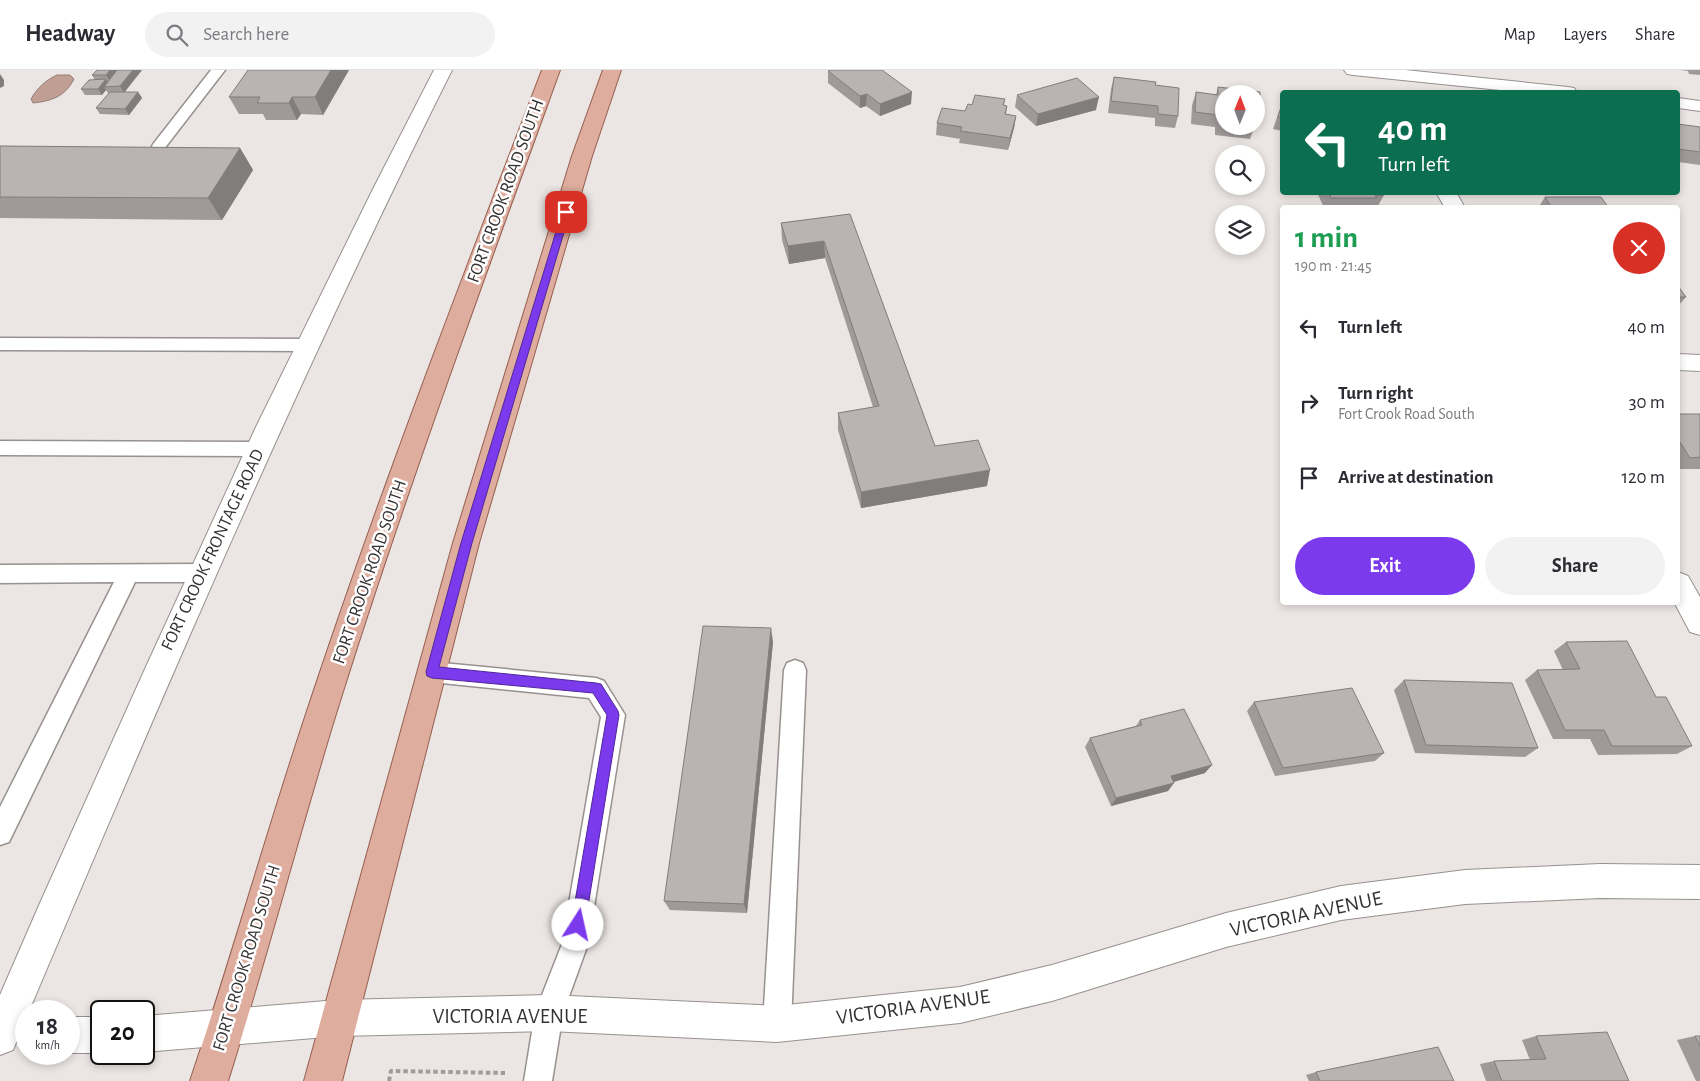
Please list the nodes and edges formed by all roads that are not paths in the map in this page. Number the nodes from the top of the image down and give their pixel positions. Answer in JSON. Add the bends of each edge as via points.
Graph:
{"nodes":[{"id":1,"x":218,"y":70,"type":"edge"},
{"id":2,"x":443,"y":70,"type":"edge"},
{"id":3,"x":551,"y":70,"type":"edge"},
{"id":4,"x":612,"y":70,"type":"edge"},
{"id":5,"x":1353,"y":70,"type":"edge"},
{"id":6,"x":1375,"y":71,"type":"edge"},
{"id":7,"x":1387,"y":90,"type":"edge"},
{"id":8,"x":1550,"y":90,"type":"edge"},
{"id":9,"x":1680,"y":103,"type":"edge"},
{"id":10,"x":1700,"y":106,"type":"edge"},
{"id":11,"x":159,"y":146,"type":"edge"},
{"id":12,"x":0,"y":344,"type":"edge"},
{"id":13,"x":308,"y":345,"type":"junction"},
{"id":14,"x":1680,"y":362,"type":"edge"},
{"id":15,"x":1700,"y":363,"type":"edge"},
{"id":16,"x":0,"y":448,"type":"edge"},
{"id":17,"x":259,"y":449,"type":"junction"},
{"id":18,"x":129,"y":573,"type":"junction"},
{"id":19,"x":201,"y":573,"type":"junction"},
{"id":20,"x":0,"y":574,"type":"edge"},
{"id":21,"x":1680,"y":588,"type":"edge"},
{"id":22,"x":1700,"y":623,"type":"edge"},
{"id":23,"x":795,"y":670,"type":"dead end"},
{"id":24,"x":432,"y":672,"type":"junction"},
{"id":25,"x":0,"y":833,"type":"edge"},
{"id":26,"x":1700,"y":882,"type":"edge"},
{"id":27,"x":549,"y":1013,"type":"junction"},
{"id":28,"x":338,"y":1018,"type":"junction"},
{"id":29,"x":777,"y":1024,"type":"junction"},
{"id":30,"x":227,"y":1026,"type":"junction"},
{"id":31,"x":155,"y":1033,"type":"edge"},
{"id":32,"x":15,"y":1036,"type":"edge"},
{"id":33,"x":0,"y":1037,"type":"edge"},
{"id":34,"x":538,"y":1078,"type":"edge"},
{"id":35,"x":209,"y":1081,"type":"edge"},
{"id":36,"x":322,"y":1081,"type":"edge"}],
"edges":[{"from":1,"to":11,"type":"lane"},
{"from":2,"to":13,"type":"street","name":"FORT CROOK FRONTAGE ROAD"},
{"from":3,"to":30,"type":"main road","name":"FORT CROOK ROAD SOUTH","via":[[413,446],[327,698]]},
{"from":4,"to":24,"type":"main road","via":[[582,156]]},
{"from":5,"to":6,"type":"street"},
{"from":6,"to":7,"type":"street"},
{"from":6,"to":8,"type":"street"},
{"from":9,"to":10,"type":"street"},
{"from":12,"to":13,"type":"lane"},
{"from":13,"to":17,"type":"street","name":"FORT CROOK FRONTAGE ROAD"},
{"from":14,"to":15,"type":"street"},
{"from":16,"to":17,"type":"lane"},
{"from":17,"to":19,"type":"street","name":"FORT CROOK FRONTAGE ROAD"},
{"from":18,"to":19,"type":"lane"},
{"from":18,"to":20,"type":"lane"},
{"from":18,"to":25,"type":"lane"},
{"from":19,"to":33,"type":"street","name":"FORT CROOK FRONTAGE ROAD"},
{"from":21,"to":22,"type":"street"},
{"from":23,"to":29,"type":"lane"},
{"from":24,"to":27,"type":"lane","via":[[596,688],[613,715],[575,944]]},
{"from":24,"to":28,"type":"main road"},
{"from":26,"to":29,"type":"street","name":"VICTORIA AVENUE","via":[[1600,881],[1465,887],[1341,903],[1226,930],[1052,983],[960,1005]]},
{"from":27,"to":28,"type":"street","name":"VICTORIA AVENUE"},
{"from":27,"to":29,"type":"street","name":"VICTORIA AVENUE"},
{"from":27,"to":34,"type":"lane"},
{"from":28,"to":30,"type":"street","name":"VICTORIA AVENUE"},
{"from":28,"to":36,"type":"main road"},
{"from":30,"to":31,"type":"street","name":"VICTORIA AVENUE"},
{"from":30,"to":35,"type":"main road","name":"FORT CROOK ROAD SOUTH"},
{"from":32,"to":33,"type":"street"}]}
